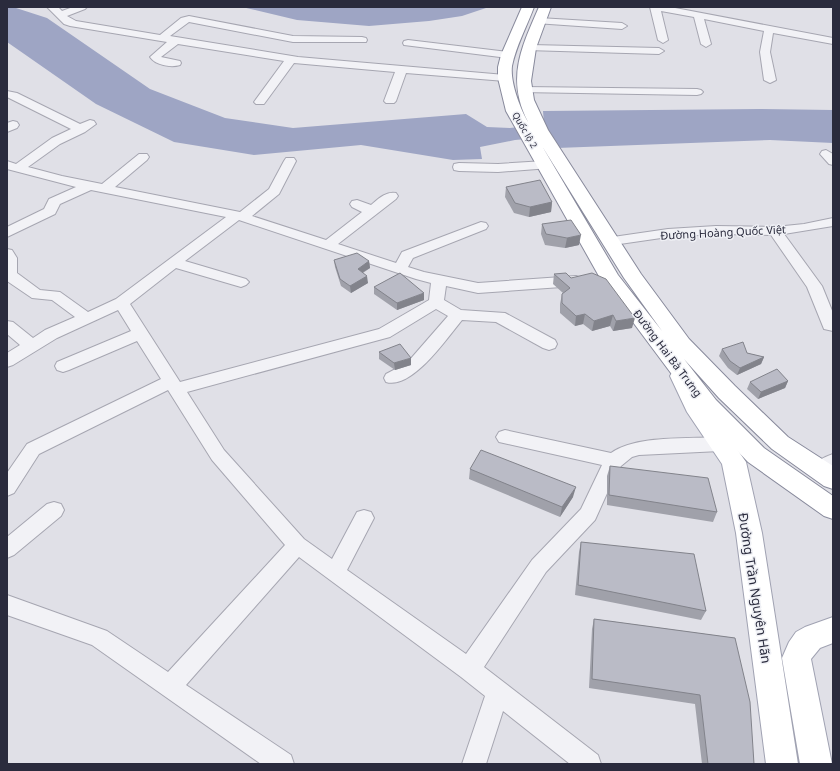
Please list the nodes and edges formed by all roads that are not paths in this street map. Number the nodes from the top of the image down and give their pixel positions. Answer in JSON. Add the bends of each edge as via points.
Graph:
{"nodes":[{"id":1,"x":52,"y":7,"type":"edge"},
{"id":2,"x":82,"y":7,"type":"edge"},
{"id":3,"x":528,"y":7,"type":"edge"},
{"id":4,"x":545,"y":7,"type":"edge"},
{"id":5,"x":655,"y":7,"type":"edge"},
{"id":6,"x":61,"y":15,"type":"junction"},
{"id":7,"x":698,"y":15,"type":"junction"},
{"id":8,"x":539,"y":20,"type":"junction"},
{"id":9,"x":622,"y":26,"type":"dead end"},
{"id":10,"x":769,"y":29,"type":"junction"},
{"id":11,"x":162,"y":38,"type":"junction"},
{"id":12,"x":176,"y":40,"type":"junction"},
{"id":13,"x":362,"y":40,"type":"dead end"},
{"id":14,"x":663,"y":40,"type":"dead end"},
{"id":15,"x":833,"y":41,"type":"edge"},
{"id":16,"x":408,"y":43,"type":"dead end"},
{"id":17,"x":706,"y":44,"type":"dead end"},
{"id":18,"x":531,"y":48,"type":"junction"},
{"id":19,"x":659,"y":51,"type":"dead end"},
{"id":20,"x":508,"y":55,"type":"junction"},
{"id":21,"x":291,"y":59,"type":"junction"},
{"id":22,"x":176,"y":63,"type":"dead end"},
{"id":23,"x":401,"y":70,"type":"junction"},
{"id":24,"x":505,"y":78,"type":"junction"},
{"id":25,"x":770,"y":80,"type":"dead end"},
{"id":26,"x":524,"y":90,"type":"junction"},
{"id":27,"x":697,"y":92,"type":"dead end"},
{"id":28,"x":7,"y":94,"type":"edge"},
{"id":29,"x":390,"y":101,"type":"dead end"},
{"id":30,"x":260,"y":102,"type":"dead end"},
{"id":31,"x":143,"y":157,"type":"dead end"},
{"id":32,"x":290,"y":161,"type":"dead end"},
{"id":33,"x":549,"y":162,"type":"junction"},
{"id":34,"x":12,"y":167,"type":"edge"},
{"id":35,"x":459,"y":167,"type":"dead end"},
{"id":36,"x":89,"y":186,"type":"junction"},
{"id":37,"x":105,"y":189,"type":"junction"},
{"id":38,"x":391,"y":196,"type":"dead end"},
{"id":39,"x":357,"y":204,"type":"dead end"},
{"id":40,"x":372,"y":211,"type":"junction"},
{"id":41,"x":240,"y":216,"type":"junction"},
{"id":42,"x":833,"y":222,"type":"edge"},
{"id":43,"x":481,"y":226,"type":"dead end"},
{"id":44,"x":775,"y":230,"type":"junction"},
{"id":45,"x":7,"y":233,"type":"edge"},
{"id":46,"x":613,"y":241,"type":"junction"},
{"id":47,"x":328,"y":245,"type":"junction"},
{"id":48,"x":7,"y":253,"type":"edge"},
{"id":49,"x":174,"y":263,"type":"junction"},
{"id":50,"x":400,"y":269,"type":"junction"},
{"id":51,"x":598,"y":279,"type":"junction"},
{"id":52,"x":439,"y":280,"type":"junction"},
{"id":53,"x":241,"y":282,"type":"dead end"},
{"id":54,"x":436,"y":302,"type":"junction"},
{"id":55,"x":121,"y":303,"type":"junction"},
{"id":56,"x":458,"y":315,"type":"junction"},
{"id":57,"x":86,"y":318,"type":"junction"},
{"id":58,"x":7,"y":326,"type":"edge"},
{"id":59,"x":833,"y":326,"type":"edge"},
{"id":60,"x":141,"y":333,"type":"junction"},
{"id":61,"x":549,"y":344,"type":"dead end"},
{"id":62,"x":32,"y":346,"type":"junction"},
{"id":63,"x":674,"y":360,"type":"junction"},
{"id":64,"x":7,"y":361,"type":"edge"},
{"id":65,"x":63,"y":366,"type":"dead end"},
{"id":66,"x":392,"y":378,"type":"dead end"},
{"id":67,"x":174,"y":385,"type":"junction"},
{"id":68,"x":505,"y":437,"type":"dead end"},
{"id":69,"x":780,"y":443,"type":"junction"},
{"id":70,"x":736,"y":454,"type":"junction"},
{"id":71,"x":614,"y":461,"type":"junction"},
{"id":72,"x":828,"y":470,"type":"edge"},
{"id":73,"x":7,"y":488,"type":"edge"},
{"id":74,"x":833,"y":509,"type":"edge"},
{"id":75,"x":54,"y":510,"type":"dead end"},
{"id":76,"x":364,"y":518,"type":"dead end"},
{"id":77,"x":297,"y":545,"type":"junction"},
{"id":78,"x":7,"y":549,"type":"edge"},
{"id":79,"x":335,"y":573,"type":"junction"},
{"id":80,"x":7,"y":605,"type":"edge"},
{"id":81,"x":833,"y":630,"type":"edge"},
{"id":82,"x":469,"y":669,"type":"junction"},
{"id":83,"x":170,"y":686,"type":"junction"},
{"id":84,"x":498,"y":692,"type":"junction"},
{"id":85,"x":282,"y":764,"type":"edge"},
{"id":86,"x":474,"y":764,"type":"edge"},
{"id":87,"x":589,"y":764,"type":"edge"},
{"id":88,"x":782,"y":764,"type":"edge"},
{"id":89,"x":816,"y":764,"type":"edge"}],
"edges":[{"from":1,"to":6,"type":"street"},
{"from":2,"to":6,"type":"street"},
{"from":3,"to":20,"type":"main road","name":"Quốc lộ 2"},
{"from":4,"to":8,"type":"main road","name":"Quốc lộ 2"},
{"from":5,"to":7,"type":"street"},
{"from":5,"to":14,"type":"street"},
{"from":6,"to":11,"type":"street","via":[[74,24]]},
{"from":7,"to":10,"type":"street"},
{"from":7,"to":17,"type":"street"},
{"from":8,"to":9,"type":"street"},
{"from":8,"to":18,"type":"main road","name":"Quốc lộ 2"},
{"from":10,"to":15,"type":"street"},
{"from":10,"to":25,"type":"street","via":[[765,52]]},
{"from":11,"to":12,"type":"street"},
{"from":11,"to":13,"type":"street","via":[[189,19],[293,39]]},
{"from":12,"to":21,"type":"street"},
{"from":12,"to":22,"type":"street","via":[[155,57],[158,60]]},
{"from":16,"to":20,"type":"street"},
{"from":18,"to":19,"type":"street"},
{"from":18,"to":26,"type":"main road","name":"Quốc lộ 2","via":[[523,74]]},
{"from":20,"to":24,"type":"main road","name":"Quốc lộ 2"},
{"from":21,"to":23,"type":"street"},
{"from":21,"to":30,"type":"street"},
{"from":23,"to":24,"type":"street"},
{"from":23,"to":29,"type":"street"},
{"from":24,"to":33,"type":"main road","name":"Quốc lộ 2","via":[[514,111]]},
{"from":26,"to":27,"type":"street"},
{"from":26,"to":33,"type":"main road","name":"Quốc lộ 2"},
{"from":28,"to":34,"type":"street","via":[[86,126]]},
{"from":31,"to":37,"type":"street"},
{"from":32,"to":41,"type":"street","via":[[274,191]]},
{"from":33,"to":35,"type":"street","via":[[498,168]]},
{"from":33,"to":46,"type":"main road","name":"Đường Hai Bà Trưng"},
{"from":33,"to":51,"type":"main road","name":"Đường Hai Bà Trưng"},
{"from":34,"to":36,"type":"street"},
{"from":36,"to":37,"type":"street"},
{"from":36,"to":45,"type":"street","via":[[54,202],[50,211]]},
{"from":37,"to":41,"type":"street"},
{"from":38,"to":40,"type":"street"},
{"from":39,"to":40,"type":"street"},
{"from":40,"to":47,"type":"street"},
{"from":41,"to":47,"type":"street"},
{"from":41,"to":49,"type":"street"},
{"from":42,"to":44,"type":"street","name":"Đường Hoàng Quốc Việt"},
{"from":43,"to":50,"type":"street","via":[[407,255]]},
{"from":44,"to":46,"type":"street","name":"Đường Hoàng Quốc Việt","via":[[668,233]]},
{"from":44,"to":59,"type":"street","via":[[814,286],[830,325]]},
{"from":46,"to":69,"type":"main road","name":"Đường Hai Bà Trưng","via":[[634,278],[682,344]]},
{"from":47,"to":50,"type":"street"},
{"from":48,"to":57,"type":"street","via":[[10,258],[9,275],[37,295],[55,295]]},
{"from":49,"to":53,"type":"street"},
{"from":49,"to":55,"type":"street"},
{"from":50,"to":52,"type":"street"},
{"from":51,"to":52,"type":"street","via":[[478,288]]},
{"from":51,"to":63,"type":"main road","name":"Đường Hai Bà Trưng"},
{"from":52,"to":54,"type":"street"},
{"from":54,"to":56,"type":"street"},
{"from":54,"to":67,"type":"street","via":[[384,333]]},
{"from":55,"to":57,"type":"street"},
{"from":55,"to":60,"type":"street"},
{"from":56,"to":61,"type":"street","via":[[499,317]]},
{"from":56,"to":66,"type":"street","via":[[413,367]]},
{"from":57,"to":62,"type":"street"},
{"from":58,"to":62,"type":"street"},
{"from":60,"to":65,"type":"street"},
{"from":60,"to":67,"type":"street"},
{"from":62,"to":64,"type":"street"},
{"from":63,"to":70,"type":"main road","name":"Đường Hai Bà Trưng","via":[[708,406]]},
{"from":63,"to":70,"type":"main road","via":[[695,406]]},
{"from":67,"to":73,"type":"street","via":[[33,449]]},
{"from":67,"to":77,"type":"street","via":[[218,455]]},
{"from":68,"to":71,"type":"street"},
{"from":69,"to":70,"type":"main road"},
{"from":69,"to":72,"type":"main road","name":"Đường Hai Bà Trưng"},
{"from":70,"to":71,"type":"street","via":[[639,448],[626,452]]},
{"from":70,"to":74,"type":"main road","name":"Đường Hai Bà Trưng"},
{"from":70,"to":88,"type":"main road","name":"Đường Trần Nguyên Hãn"},
{"from":71,"to":82,"type":"street","via":[[588,514],[539,566]]},
{"from":75,"to":78,"type":"street"},
{"from":76,"to":79,"type":"street"},
{"from":77,"to":79,"type":"street"},
{"from":77,"to":83,"type":"street"},
{"from":79,"to":82,"type":"street"},
{"from":80,"to":83,"type":"street","via":[[100,638]]},
{"from":81,"to":89,"type":"main road","via":[[812,637],[801,646],[796,658]]},
{"from":82,"to":84,"type":"street"},
{"from":83,"to":85,"type":"street"},
{"from":84,"to":86,"type":"street"},
{"from":84,"to":87,"type":"street"}]}
